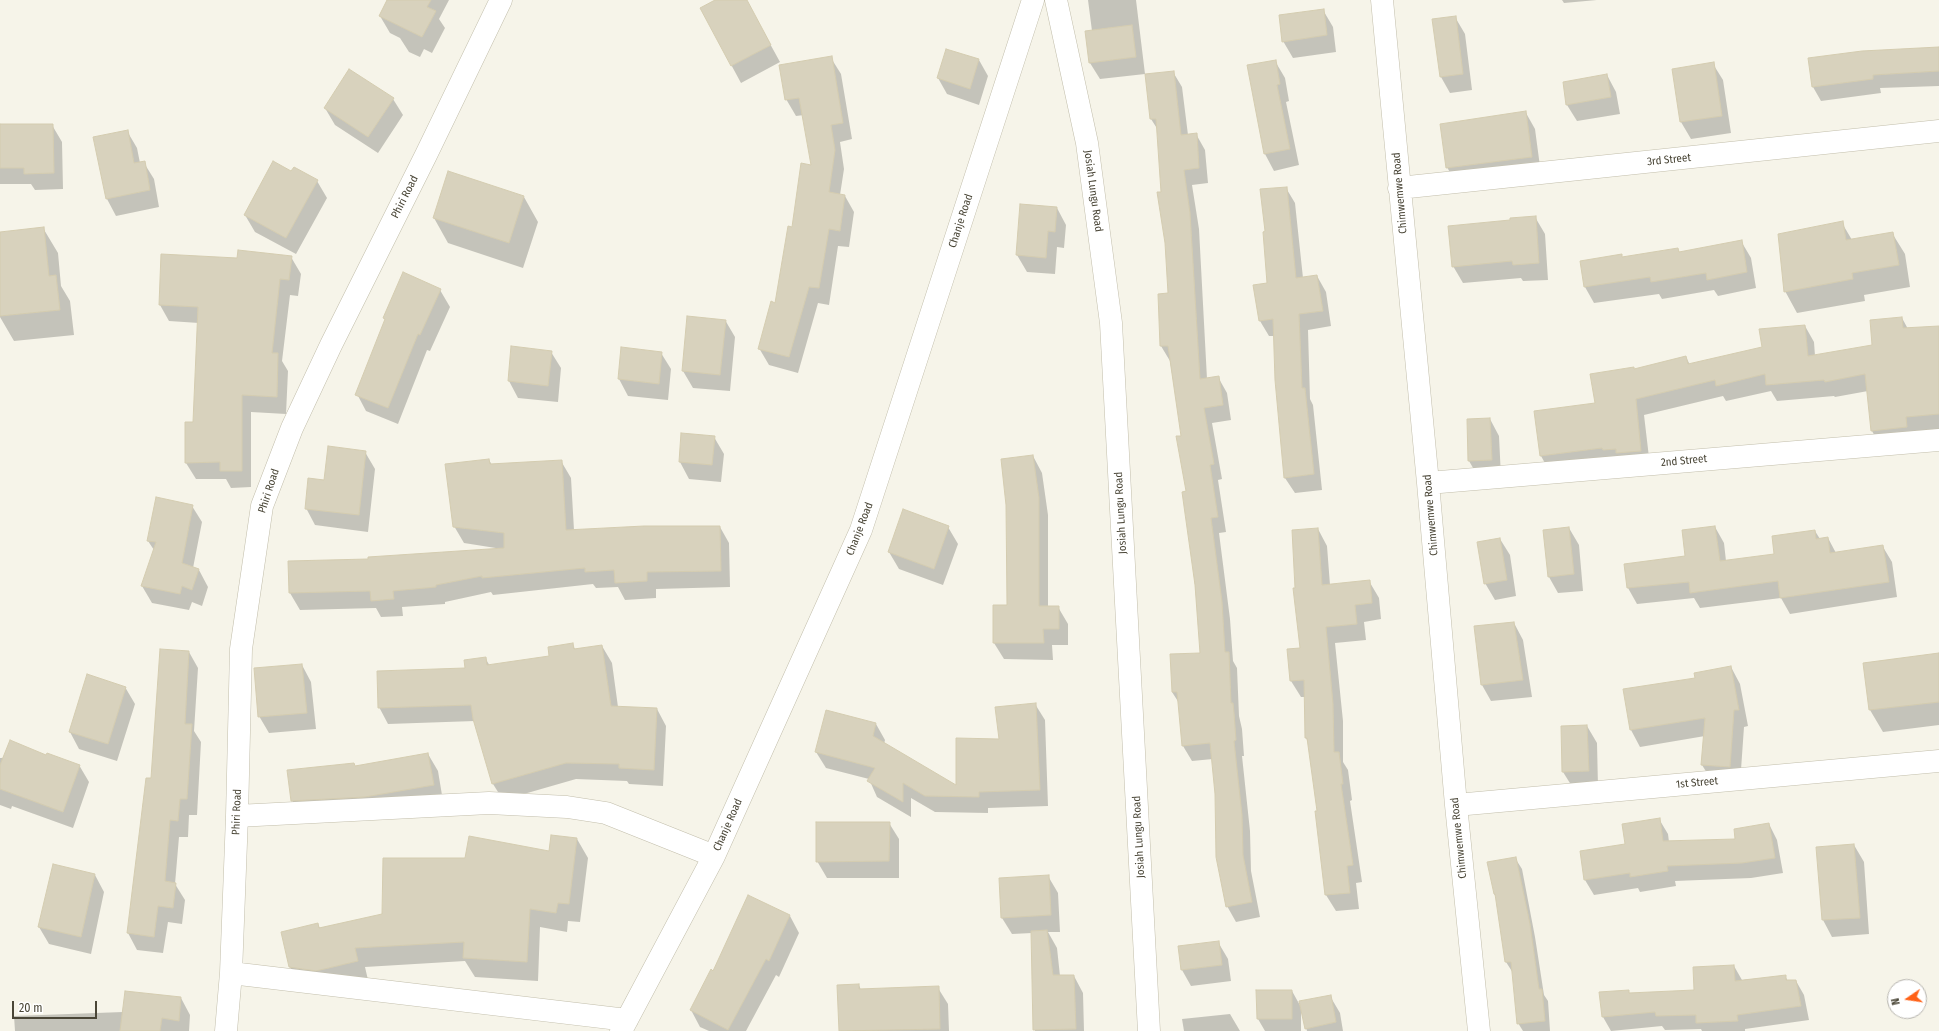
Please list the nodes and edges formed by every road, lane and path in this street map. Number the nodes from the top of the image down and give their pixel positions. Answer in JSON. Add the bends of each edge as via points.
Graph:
{"nodes":[{"id":1,"x":501,"y":0,"type":"edge"},
{"id":2,"x":1033,"y":0,"type":"edge"},
{"id":3,"x":1056,"y":0,"type":"edge"},
{"id":4,"x":1382,"y":0,"type":"edge"},
{"id":5,"x":1939,"y":131,"type":"edge"},
{"id":6,"x":1399,"y":188,"type":"junction"},
{"id":7,"x":1939,"y":440,"type":"edge"},
{"id":8,"x":1428,"y":483,"type":"junction"},
{"id":9,"x":1939,"y":761,"type":"edge"},
{"id":10,"x":1456,"y":805,"type":"junction"},
{"id":11,"x":237,"y":816,"type":"junction"},
{"id":12,"x":714,"y":856,"type":"junction"},
{"id":13,"x":231,"y":972,"type":"junction"},
{"id":14,"x":624,"y":1026,"type":"edge"},
{"id":15,"x":226,"y":1031,"type":"edge"},
{"id":16,"x":1149,"y":1031,"type":"edge"},
{"id":17,"x":1479,"y":1031,"type":"edge"}],
"edges":[{"from":1,"to":11,"type":"street","name":"Phiri Road","via":[[330,345],[292,428],[262,506],[241,649]]},
{"from":2,"to":12,"type":"street","name":"Chanje Road","via":[[861,530]]},
{"from":3,"to":16,"type":"street","name":"Josiah Lungu Road","via":[[1087,143],[1111,324]]},
{"from":4,"to":6,"type":"street","name":"Chimwemwe Road"},
{"from":5,"to":6,"type":"street","name":"3rd Street"},
{"from":6,"to":8,"type":"street","name":"Chimwemwe Road"},
{"from":7,"to":8,"type":"street","name":"2nd Street"},
{"from":8,"to":10,"type":"street","name":"Chimwemwe Road"},
{"from":9,"to":10,"type":"street","name":"1st Street"},
{"from":10,"to":17,"type":"street","name":"Chimwemwe Road"},
{"from":11,"to":12,"type":"street","via":[[489,803],[567,807],[606,813]]},
{"from":11,"to":13,"type":"street","name":"Phiri Road"},
{"from":12,"to":14,"type":"street","name":"Chanje Road"},
{"from":13,"to":14,"type":"street"},
{"from":13,"to":15,"type":"street","name":"Phiri Road"}]}
